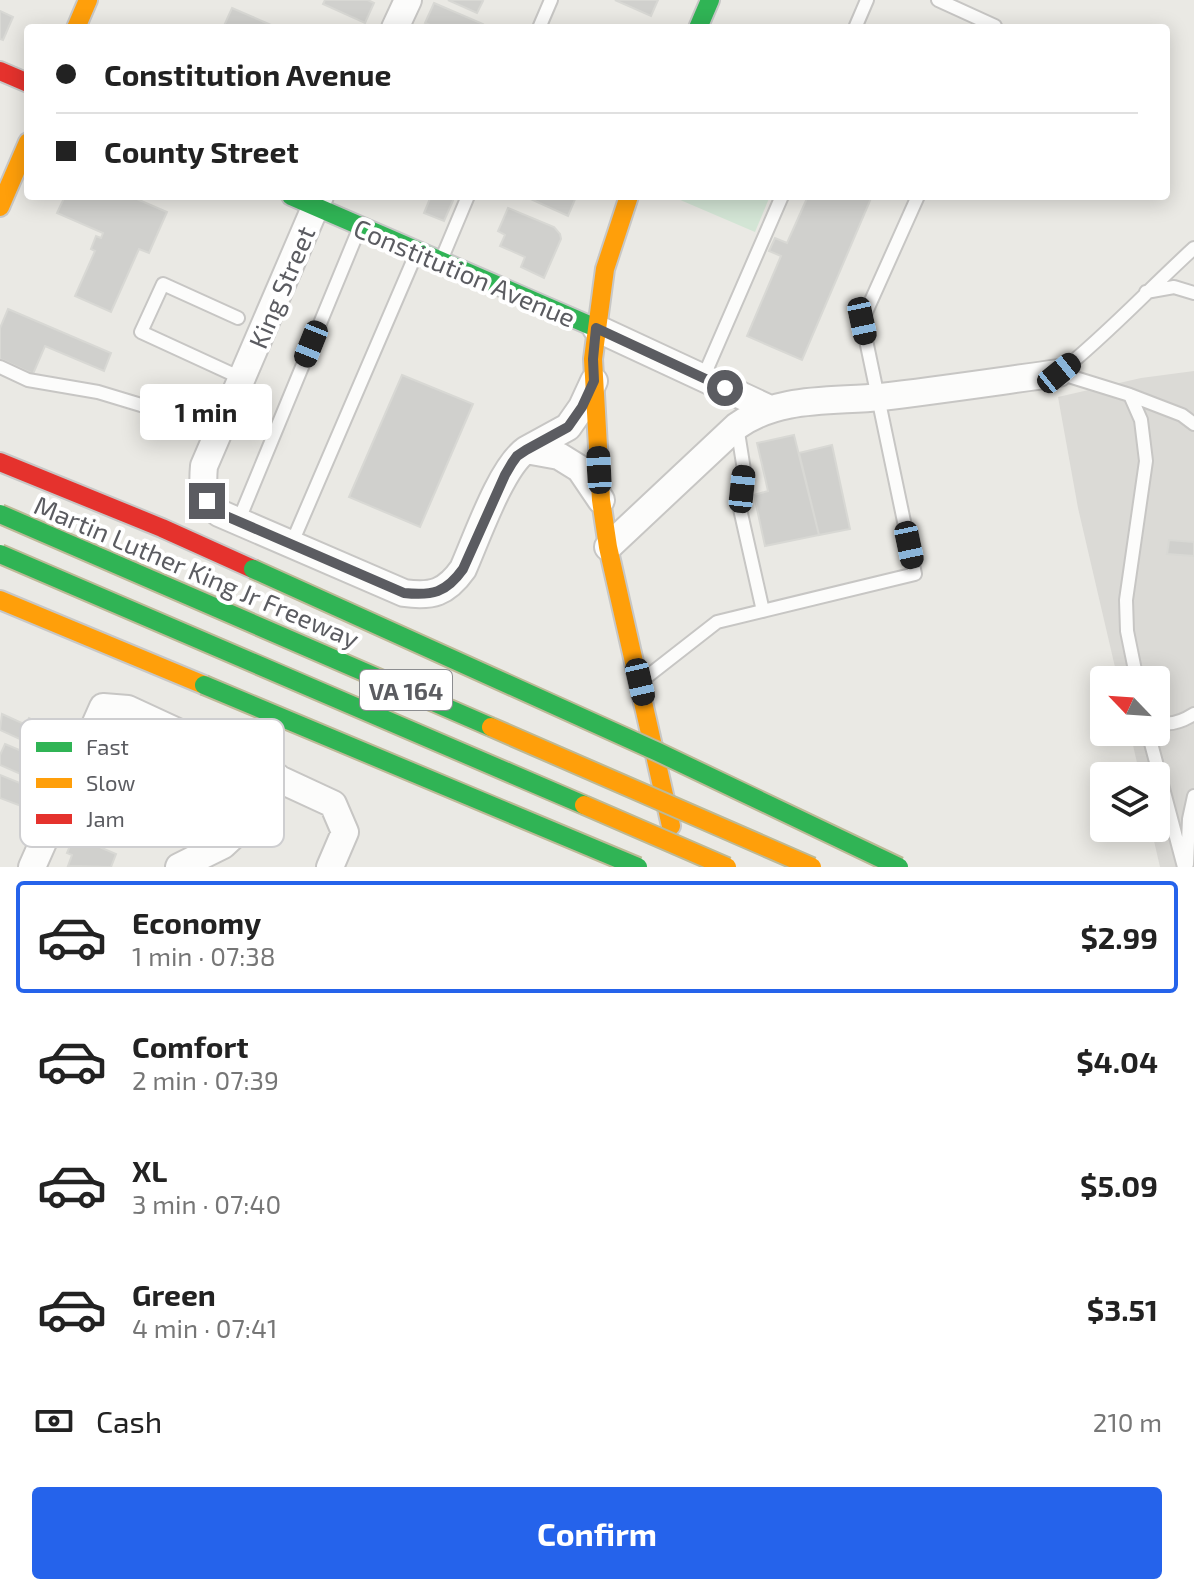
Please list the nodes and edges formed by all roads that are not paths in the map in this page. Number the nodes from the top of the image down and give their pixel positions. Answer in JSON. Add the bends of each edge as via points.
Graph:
{"nodes":[{"id":1,"x":88,"y":0,"type":"edge"},
{"id":2,"x":408,"y":0,"type":"edge"},
{"id":3,"x":551,"y":0,"type":"edge"},
{"id":4,"x":710,"y":0,"type":"edge"},
{"id":5,"x":867,"y":0,"type":"edge"},
{"id":6,"x":938,"y":0,"type":"edge"},
{"id":7,"x":78,"y":24,"type":"edge"},
{"id":8,"x":397,"y":24,"type":"edge"},
{"id":9,"x":541,"y":24,"type":"edge"},
{"id":10,"x":700,"y":24,"type":"edge"},
{"id":11,"x":857,"y":24,"type":"edge"},
{"id":12,"x":991,"y":24,"type":"edge"},
{"id":13,"x":0,"y":71,"type":"edge"},
{"id":14,"x":24,"y":81,"type":"edge"},
{"id":15,"x":24,"y":151,"type":"edge"},
{"id":16,"x":466,"y":200,"type":"edge"},
{"id":17,"x":628,"y":200,"type":"edge"},
{"id":18,"x":780,"y":200,"type":"edge"},
{"id":19,"x":916,"y":200,"type":"edge"},
{"id":20,"x":318,"y":201,"type":"edge"},
{"id":21,"x":0,"y":207,"type":"edge"},
{"id":22,"x":360,"y":226,"type":"junction"},
{"id":23,"x":1194,"y":248,"type":"edge"},
{"id":24,"x":418,"y":251,"type":"junction"},
{"id":25,"x":441,"y":261,"type":"junction"},
{"id":26,"x":1146,"y":292,"type":"junction"},
{"id":27,"x":1194,"y":293,"type":"edge"},
{"id":28,"x":238,"y":318,"type":"dead end"},
{"id":29,"x":596,"y":328,"type":"junction"},
{"id":30,"x":0,"y":367,"type":"edge"},
{"id":31,"x":1059,"y":373,"type":"junction"},
{"id":32,"x":241,"y":378,"type":"junction"},
{"id":33,"x":703,"y":378,"type":"junction"},
{"id":34,"x":594,"y":381,"type":"junction"},
{"id":35,"x":1130,"y":395,"type":"junction"},
{"id":36,"x":879,"y":397,"type":"junction"},
{"id":37,"x":770,"y":409,"type":"junction"},
{"id":38,"x":1194,"y":424,"type":"edge"},
{"id":39,"x":737,"y":426,"type":"junction"},
{"id":40,"x":217,"y":433,"type":"junction"},
{"id":41,"x":526,"y":450,"type":"junction"},
{"id":42,"x":0,"y":462,"type":"edge"},
{"id":43,"x":601,"y":500,"type":"junction"},
{"id":44,"x":0,"y":514,"type":"edge"},
{"id":45,"x":238,"y":522,"type":"junction"},
{"id":46,"x":291,"y":545,"type":"junction"},
{"id":47,"x":608,"y":547,"type":"junction"},
{"id":48,"x":0,"y":554,"type":"edge"},
{"id":49,"x":0,"y":600,"type":"edge"},
{"id":50,"x":763,"y":611,"type":"junction"},
{"id":51,"x":1134,"y":666,"type":"edge"},
{"id":52,"x":640,"y":682,"type":"junction"},
{"id":53,"x":1194,"y":714,"type":"edge"},
{"id":54,"x":98,"y":719,"type":"edge"},
{"id":55,"x":150,"y":719,"type":"edge"},
{"id":56,"x":1170,"y":723,"type":"edge"},
{"id":57,"x":1152,"y":746,"type":"edge"},
{"id":58,"x":284,"y":780,"type":"edge"},
{"id":59,"x":1194,"y":796,"type":"edge"},
{"id":60,"x":670,"y":820,"type":"junction"},
{"id":61,"x":41,"y":847,"type":"edge"},
{"id":62,"x":219,"y":847,"type":"edge"},
{"id":63,"x":32,"y":867,"type":"edge"},
{"id":64,"x":179,"y":867,"type":"edge"},
{"id":65,"x":330,"y":867,"type":"edge"},
{"id":66,"x":628,"y":867,"type":"edge"},
{"id":67,"x":638,"y":867,"type":"edge"},
{"id":68,"x":681,"y":867,"type":"edge"},
{"id":69,"x":727,"y":867,"type":"edge"},
{"id":70,"x":812,"y":867,"type":"edge"},
{"id":71,"x":899,"y":867,"type":"edge"},
{"id":72,"x":1186,"y":867,"type":"edge"}],
"edges":[{"from":1,"to":7,"type":"main road"},
{"from":2,"to":8,"type":"street"},
{"from":3,"to":9,"type":"lane"},
{"from":4,"to":10,"type":"main road"},
{"from":5,"to":11,"type":"lane"},
{"from":6,"to":12,"type":"lane"},
{"from":13,"to":14,"type":"main road"},
{"from":15,"to":21,"type":"main road"},
{"from":16,"to":25,"type":"lane"},
{"from":17,"to":29,"type":"main road","via":[[605,269]]},
{"from":18,"to":33,"type":"lane"},
{"from":19,"to":36,"type":"lane","via":[[862,321]]},
{"from":20,"to":22,"type":"main road","name":"Constitution Avenue"},
{"from":20,"to":32,"type":"street","name":"King Street"},
{"from":22,"to":24,"type":"main road","name":"Constitution Avenue"},
{"from":22,"to":45,"type":"lane"},
{"from":23,"to":26,"type":"lane"},
{"from":24,"to":25,"type":"main road","name":"Constitution Avenue"},
{"from":24,"to":46,"type":"lane"},
{"from":25,"to":29,"type":"main road","name":"Constitution Avenue"},
{"from":26,"to":27,"type":"lane","via":[[1174,287]]},
{"from":26,"to":31,"type":"lane"},
{"from":28,"to":32,"type":"lane","via":[[163,284],[141,332]]},
{"from":29,"to":33,"type":"street","name":"Constitution Avenue"},
{"from":29,"to":34,"type":"main road"},
{"from":30,"to":40,"type":"lane","via":[[28,380],[113,396]]},
{"from":31,"to":35,"type":"lane"},
{"from":31,"to":36,"type":"street"},
{"from":32,"to":40,"type":"street","name":"King Street"},
{"from":33,"to":37,"type":"street","name":"Constitution Avenue"},
{"from":34,"to":41,"type":"street","via":[[568,427]]},
{"from":34,"to":43,"type":"main road"},
{"from":35,"to":38,"type":"lane"},
{"from":35,"to":51,"type":"lane","via":[[1141,420],[1146,461],[1126,600]]},
{"from":36,"to":37,"type":"street"},
{"from":36,"to":50,"type":"lane","via":[[915,574]]},
{"from":37,"to":39,"type":"street"},
{"from":39,"to":47,"type":"street"},
{"from":39,"to":50,"type":"lane","via":[[744,470],[740,509]]},
{"from":40,"to":45,"type":"street","name":"King Street","via":[[203,485],[207,501]]},
{"from":41,"to":43,"type":"street","via":[[559,456],[580,469]]},
{"from":41,"to":46,"type":"street","via":[[505,475],[463,569],[453,583],[434,594],[404,593]]},
{"from":42,"to":71,"type":"main road","bridge":true,"via":[[162,528],[621,733]]},
{"from":43,"to":47,"type":"main road"},
{"from":44,"to":70,"type":"main road","name":"Martin Luther King Jr Freeway","number":"VA 164","bridge":true},
{"from":45,"to":46,"type":"street"},
{"from":47,"to":52,"type":"main road"},
{"from":48,"to":69,"type":"main road","number":"VA 164","bridge":true},
{"from":49,"to":67,"type":"main road","bridge":true},
{"from":50,"to":52,"type":"lane","via":[[717,622]]},
{"from":52,"to":60,"type":"main road"},
{"from":53,"to":56,"type":"lane"},
{"from":54,"to":55,"type":"street","via":[[103,707],[128,709]]},
{"from":57,"to":72,"type":"lane"},
{"from":58,"to":65,"type":"street","via":[[333,804],[345,832]]},
{"from":59,"to":72,"type":"lane"},
{"from":60,"to":66,"type":"street"},
{"from":60,"to":68,"type":"main road"},
{"from":61,"to":63,"type":"street"},
{"from":62,"to":64,"type":"street"}]}
